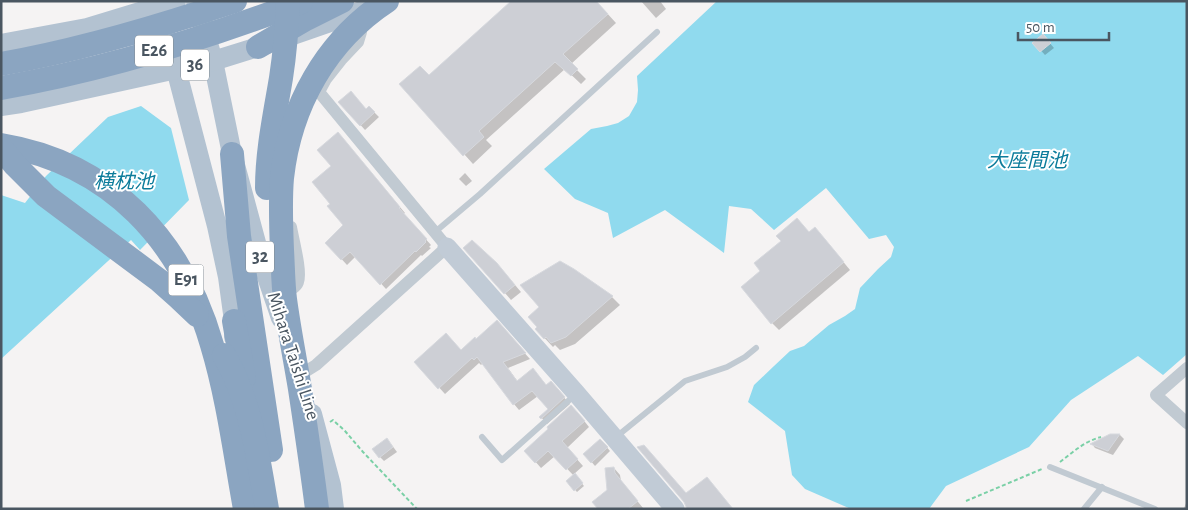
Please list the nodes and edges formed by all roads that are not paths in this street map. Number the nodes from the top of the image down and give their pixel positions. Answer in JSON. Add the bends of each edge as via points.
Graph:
{"nodes":[{"id":1,"x":176,"y":1,"type":"edge"},
{"id":2,"x":196,"y":1,"type":"edge"},
{"id":3,"x":235,"y":1,"type":"edge"},
{"id":4,"x":288,"y":1,"type":"edge"},
{"id":5,"x":303,"y":1,"type":"edge"},
{"id":6,"x":383,"y":1,"type":"edge"},
{"id":7,"x":387,"y":1,"type":"edge"},
{"id":8,"x":156,"y":4,"type":"edge"},
{"id":9,"x":351,"y":7,"type":"edge"},
{"id":10,"x":657,"y":32,"type":"dead end"},
{"id":11,"x":1,"y":44,"type":"edge"},
{"id":12,"x":258,"y":47,"type":"joint"},
{"id":13,"x":213,"y":61,"type":"junction"},
{"id":14,"x":1,"y":64,"type":"edge"},
{"id":15,"x":176,"y":69,"type":"junction"},
{"id":16,"x":1,"y":88,"type":"edge"},
{"id":17,"x":319,"y":92,"type":"junction"},
{"id":18,"x":1,"y":106,"type":"edge"},
{"id":19,"x":1,"y":146,"type":"edge"},
{"id":20,"x":232,"y":154,"type":"junction"},
{"id":21,"x":435,"y":232,"type":"junction"},
{"id":22,"x":447,"y":246,"type":"junction"},
{"id":23,"x":273,"y":295,"type":"junction"},
{"id":24,"x":234,"y":321,"type":"junction"},
{"id":25,"x":756,"y":348,"type":"dead end"},
{"id":26,"x":1187,"y":368,"type":"edge"},
{"id":27,"x":300,"y":374,"type":"junction"},
{"id":28,"x":576,"y":393,"type":"junction"},
{"id":29,"x":1187,"y":423,"type":"edge"},
{"id":30,"x":615,"y":437,"type":"junction"},
{"id":31,"x":482,"y":438,"type":"dead end"},
{"id":32,"x":1050,"y":467,"type":"road end"},
{"id":33,"x":1102,"y":487,"type":"junction"},
{"id":34,"x":243,"y":509,"type":"edge"},
{"id":35,"x":256,"y":509,"type":"edge"},
{"id":36,"x":267,"y":509,"type":"edge"},
{"id":37,"x":280,"y":509,"type":"edge"},
{"id":38,"x":302,"y":509,"type":"edge"},
{"id":39,"x":317,"y":509,"type":"edge"},
{"id":40,"x":334,"y":509,"type":"edge"},
{"id":41,"x":675,"y":509,"type":"edge"},
{"id":42,"x":1084,"y":509,"type":"edge"},
{"id":43,"x":1155,"y":509,"type":"edge"}],
"edges":[{"from":1,"to":8,"type":"main road"},
{"from":2,"to":13,"type":"main road","name":"Mihara Taishi Line","number":"32"},
{"from":3,"to":14,"type":"highway","number":"E26","via":[[96,43]]},
{"from":4,"to":38,"type":"highway","via":[[281,77],[269,150],[267,259]]},
{"from":5,"to":16,"type":"highway","number":"E26","via":[[108,65]]},
{"from":6,"to":9,"type":"main road"},
{"from":7,"to":39,"type":"highway","via":[[344,36],[317,72],[298,112],[282,178],[285,297]]},
{"from":8,"to":11,"type":"main road","via":[[87,28]]},
{"from":8,"to":15,"type":"main road","number":"32"},
{"from":9,"to":12,"type":"highway","via":[[306,19]]},
{"from":9,"to":17,"type":"street","via":[[361,32],[358,42]]},
{"from":10,"to":21,"type":"lane"},
{"from":12,"to":13,"type":"main road","number":"36"},
{"from":13,"to":15,"type":"main road","number":"36"},
{"from":13,"to":20,"type":"main road","name":"Mihara Taishi Line","number":"32"},
{"from":15,"to":18,"type":"main road","number":"36"},
{"from":15,"to":24,"type":"main road","number":"32","via":[[217,226]]},
{"from":17,"to":21,"type":"street"},
{"from":17,"to":23,"type":"street","via":[[300,132],[291,170],[291,228],[300,274],[293,289]]},
{"from":19,"to":34,"type":"highway","number":"E91","via":[[56,159],[101,183],[142,217],[175,260],[212,344],[224,392]]},
{"from":19,"to":36,"type":"highway","number":"E91","via":[[46,196],[160,281],[206,327],[239,385],[251,426]]},
{"from":20,"to":23,"type":"main road","name":"Mihara Taishi Line","number":"32"},
{"from":20,"to":37,"type":"highway","via":[[240,236]]},
{"from":21,"to":22,"type":"street"},
{"from":22,"to":27,"type":"street","via":[[316,365]]},
{"from":22,"to":28,"type":"street"},
{"from":23,"to":27,"type":"main road","name":"Mihara Taishi Line","number":"32"},
{"from":24,"to":34,"type":"main road","number":"32"},
{"from":24,"to":35,"type":"highway","via":[[249,403]]},
{"from":25,"to":30,"type":"lane","via":[[727,367],[686,381]]},
{"from":26,"to":29,"type":"street","via":[[1156,395]]},
{"from":27,"to":40,"type":"main road","name":"Mihara Taishi Line","number":"32","via":[[331,485]]},
{"from":28,"to":30,"type":"street"},
{"from":28,"to":31,"type":"lane","via":[[502,460]]},
{"from":30,"to":41,"type":"street"},
{"from":32,"to":33,"type":"lane"},
{"from":33,"to":42,"type":"lane"},
{"from":33,"to":43,"type":"lane"}]}
